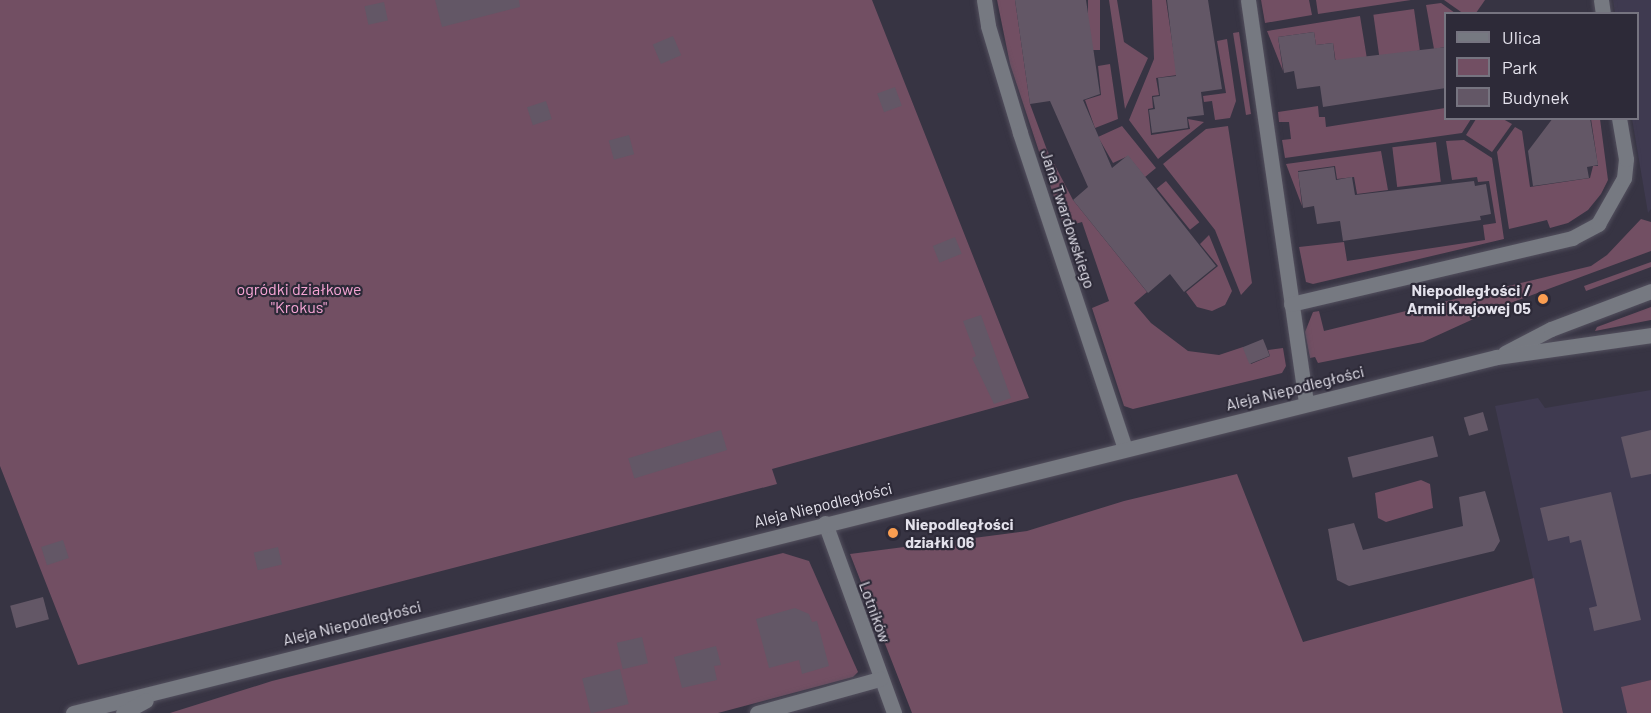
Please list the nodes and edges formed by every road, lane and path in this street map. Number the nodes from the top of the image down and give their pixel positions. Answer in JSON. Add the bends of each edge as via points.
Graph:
{"nodes":[{"id":1,"x":984,"y":0,"type":"edge"},
{"id":2,"x":1248,"y":0,"type":"edge"},
{"id":3,"x":1619,"y":120,"type":"edge"},
{"id":4,"x":1651,"y":291,"type":"edge"},
{"id":5,"x":1291,"y":304,"type":"junction"},
{"id":6,"x":1651,"y":335,"type":"edge"},
{"id":7,"x":1497,"y":357,"type":"junction"},
{"id":8,"x":1306,"y":403,"type":"junction"},
{"id":9,"x":1125,"y":448,"type":"junction"},
{"id":10,"x":825,"y":523,"type":"junction"},
{"id":11,"x":880,"y":679,"type":"junction"},
{"id":12,"x":159,"y":693,"type":"junction"},
{"id":13,"x":73,"y":713,"type":"edge"},
{"id":14,"x":123,"y":713,"type":"edge"},
{"id":15,"x":757,"y":713,"type":"edge"},
{"id":16,"x":894,"y":713,"type":"edge"}],
"edges":[{"from":1,"to":9,"type":"street","name":"Jana Twardowskiego","via":[[1020,133]]},
{"from":2,"to":5,"type":"street"},
{"from":3,"to":5,"type":"street","via":[[1626,159],[1624,178],[1598,224],[1572,238]]},
{"from":4,"to":7,"type":"street","name":"Aleja Niepodległości","via":[[1551,329]]},
{"from":5,"to":8,"type":"street"},
{"from":6,"to":7,"type":"street","name":"Aleja Niepodległości"},
{"from":7,"to":8,"type":"street","name":"Aleja Niepodległości"},
{"from":8,"to":9,"type":"street","name":"Aleja Niepodległości"},
{"from":9,"to":10,"type":"street","name":"Aleja Niepodległości"},
{"from":10,"to":11,"type":"street","name":"Lotników"},
{"from":10,"to":12,"type":"street","name":"Aleja Niepodległości"},
{"from":11,"to":15,"type":"street"},
{"from":11,"to":16,"type":"street","name":"Lotników"},
{"from":12,"to":13,"type":"street","name":"Aleja Niepodległości"},
{"from":12,"to":14,"type":"street","name":"Aleja Niepodległości"}]}
